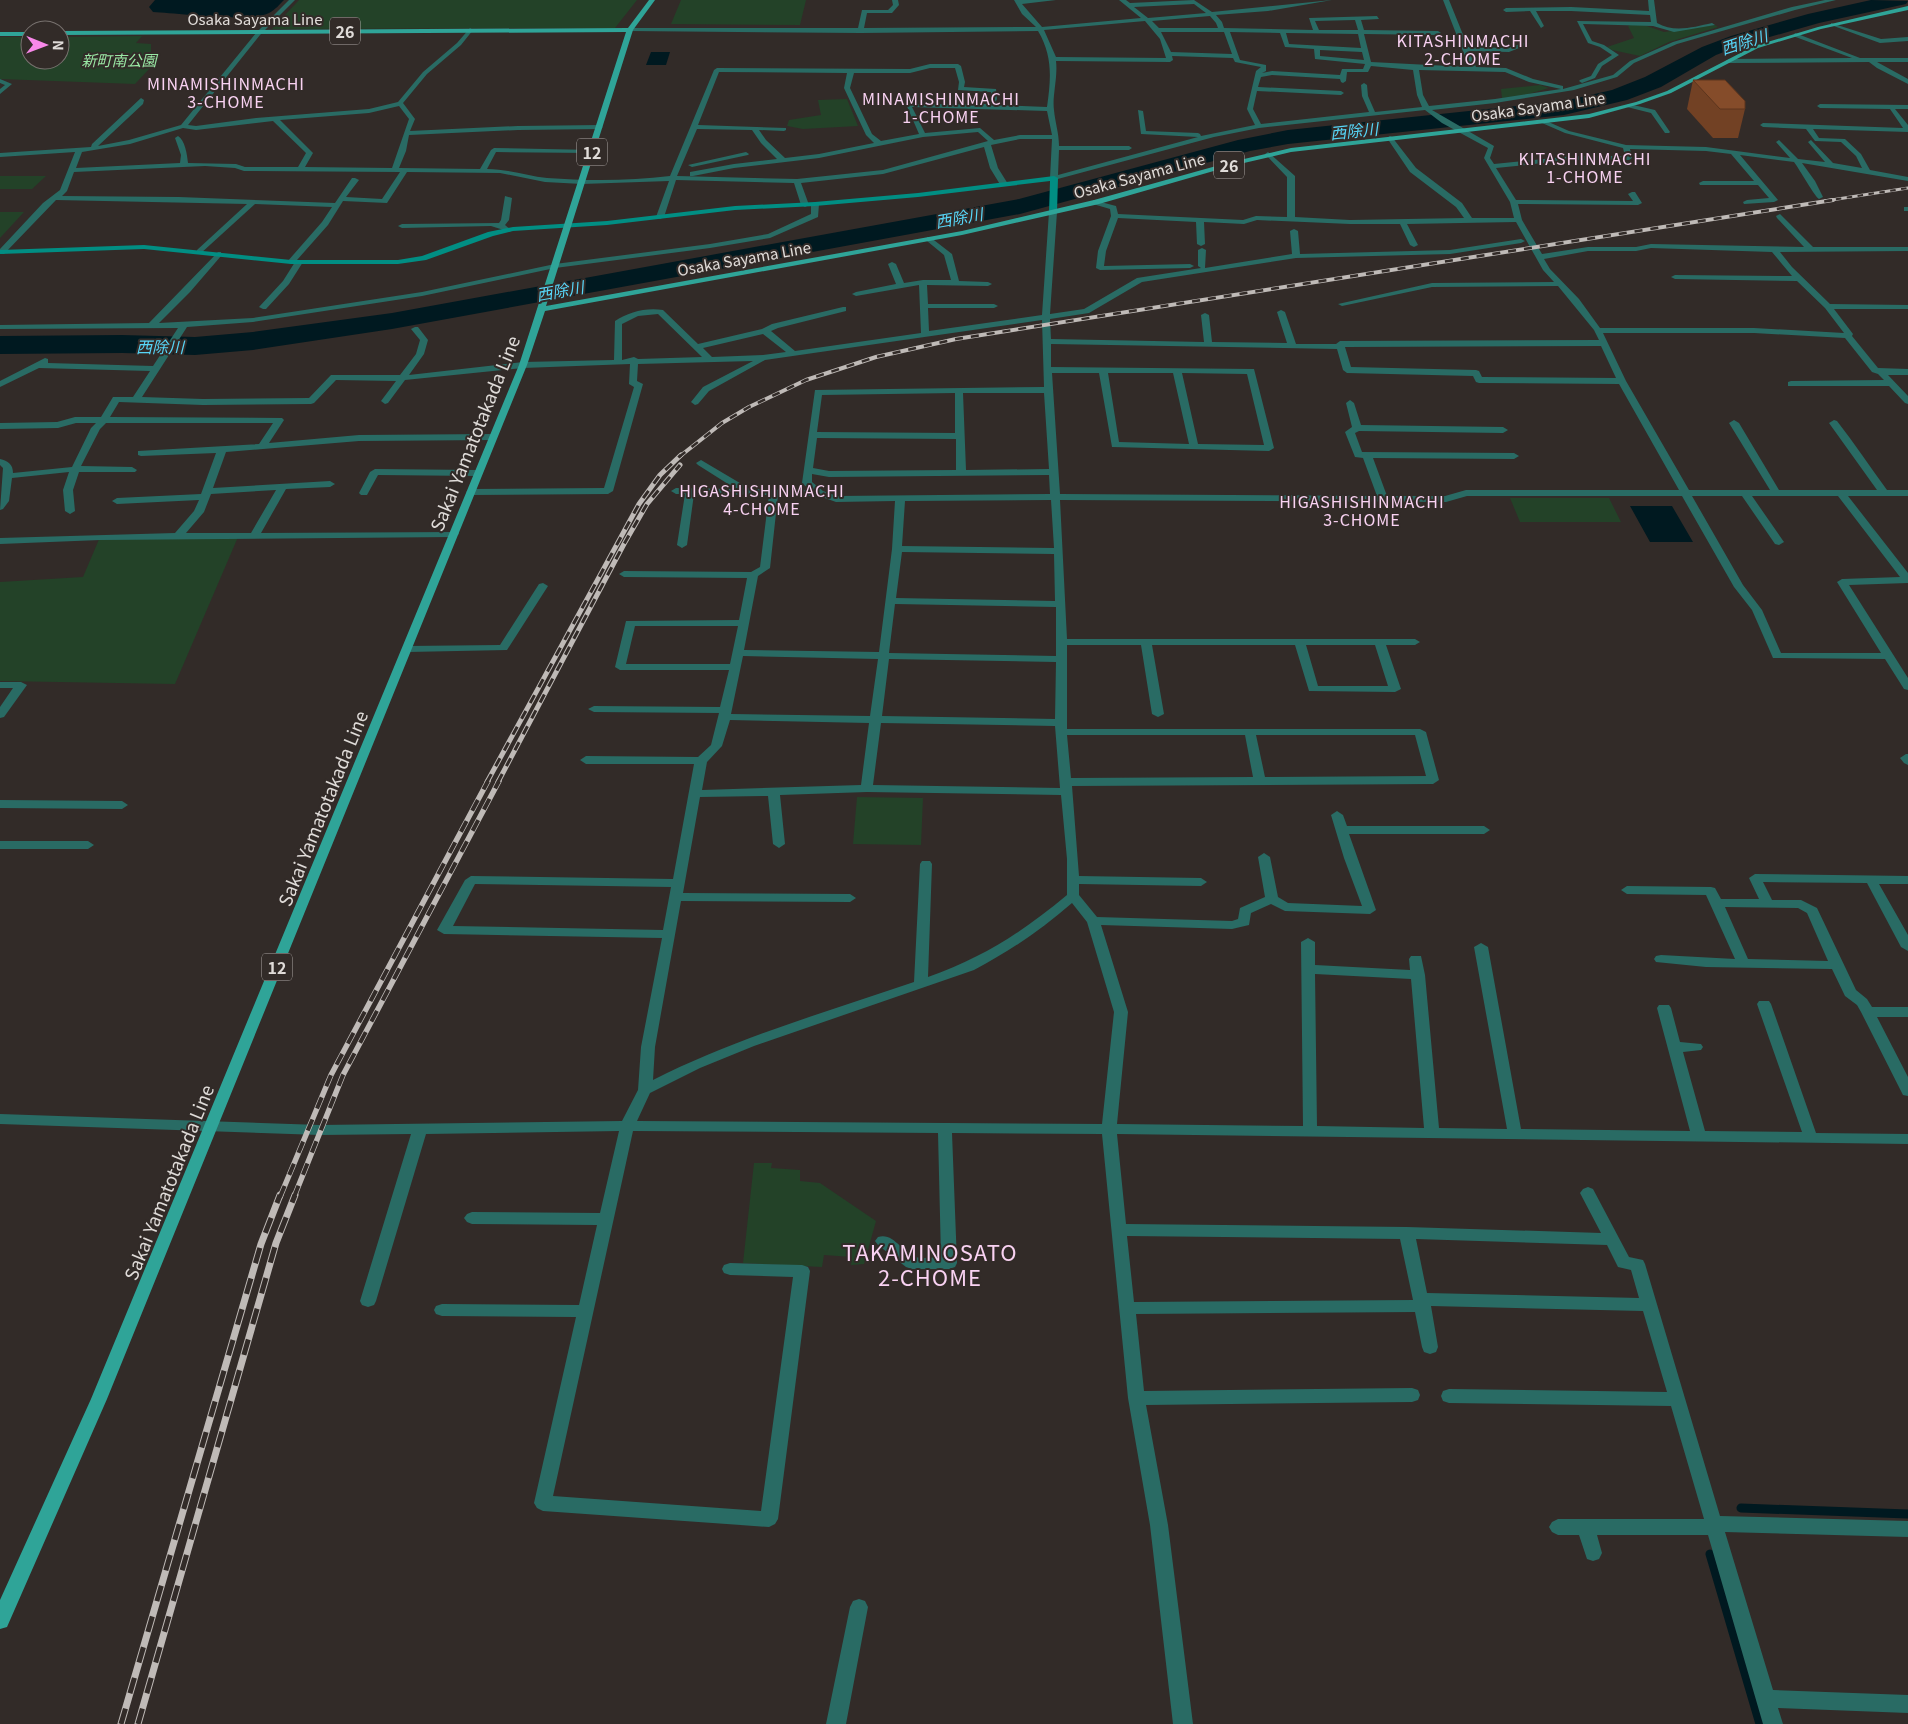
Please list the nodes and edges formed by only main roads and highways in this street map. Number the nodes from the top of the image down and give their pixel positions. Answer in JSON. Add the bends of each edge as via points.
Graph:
{"nodes":[{"id":1,"x":652,"y":0,"type":"edge"},
{"id":2,"x":1908,"y":8,"type":"edge"},
{"id":3,"x":630,"y":30,"type":"junction"},
{"id":4,"x":0,"y":34,"type":"edge"},
{"id":5,"x":20,"y":34,"type":"edge"},
{"id":6,"x":70,"y":34,"type":"edge"},
{"id":7,"x":544,"y":303,"type":"junction"},
{"id":8,"x":0,"y":1621,"type":"edge"}],
"edges":[{"from":1,"to":3,"type":"main road","name":"Sakai Yamatotakada Line","number":"12"},
{"from":2,"to":7,"type":"main road","name":"Osaka Sayama Line","number":"26","via":[[1833,24],[1756,47],[1669,92],[1589,116],[1268,154],[1096,202],[930,239]]},
{"from":3,"to":6,"type":"main road","name":"Osaka Sayama Line","number":"26"},
{"from":3,"to":7,"type":"main road","name":"Sakai Yamatotakada Line","number":"12"},
{"from":4,"to":5,"type":"main road"},
{"from":7,"to":8,"type":"main road","name":"Sakai Yamatotakada Line","number":"12","via":[[523,364],[408,649],[99,1399]]}]}
